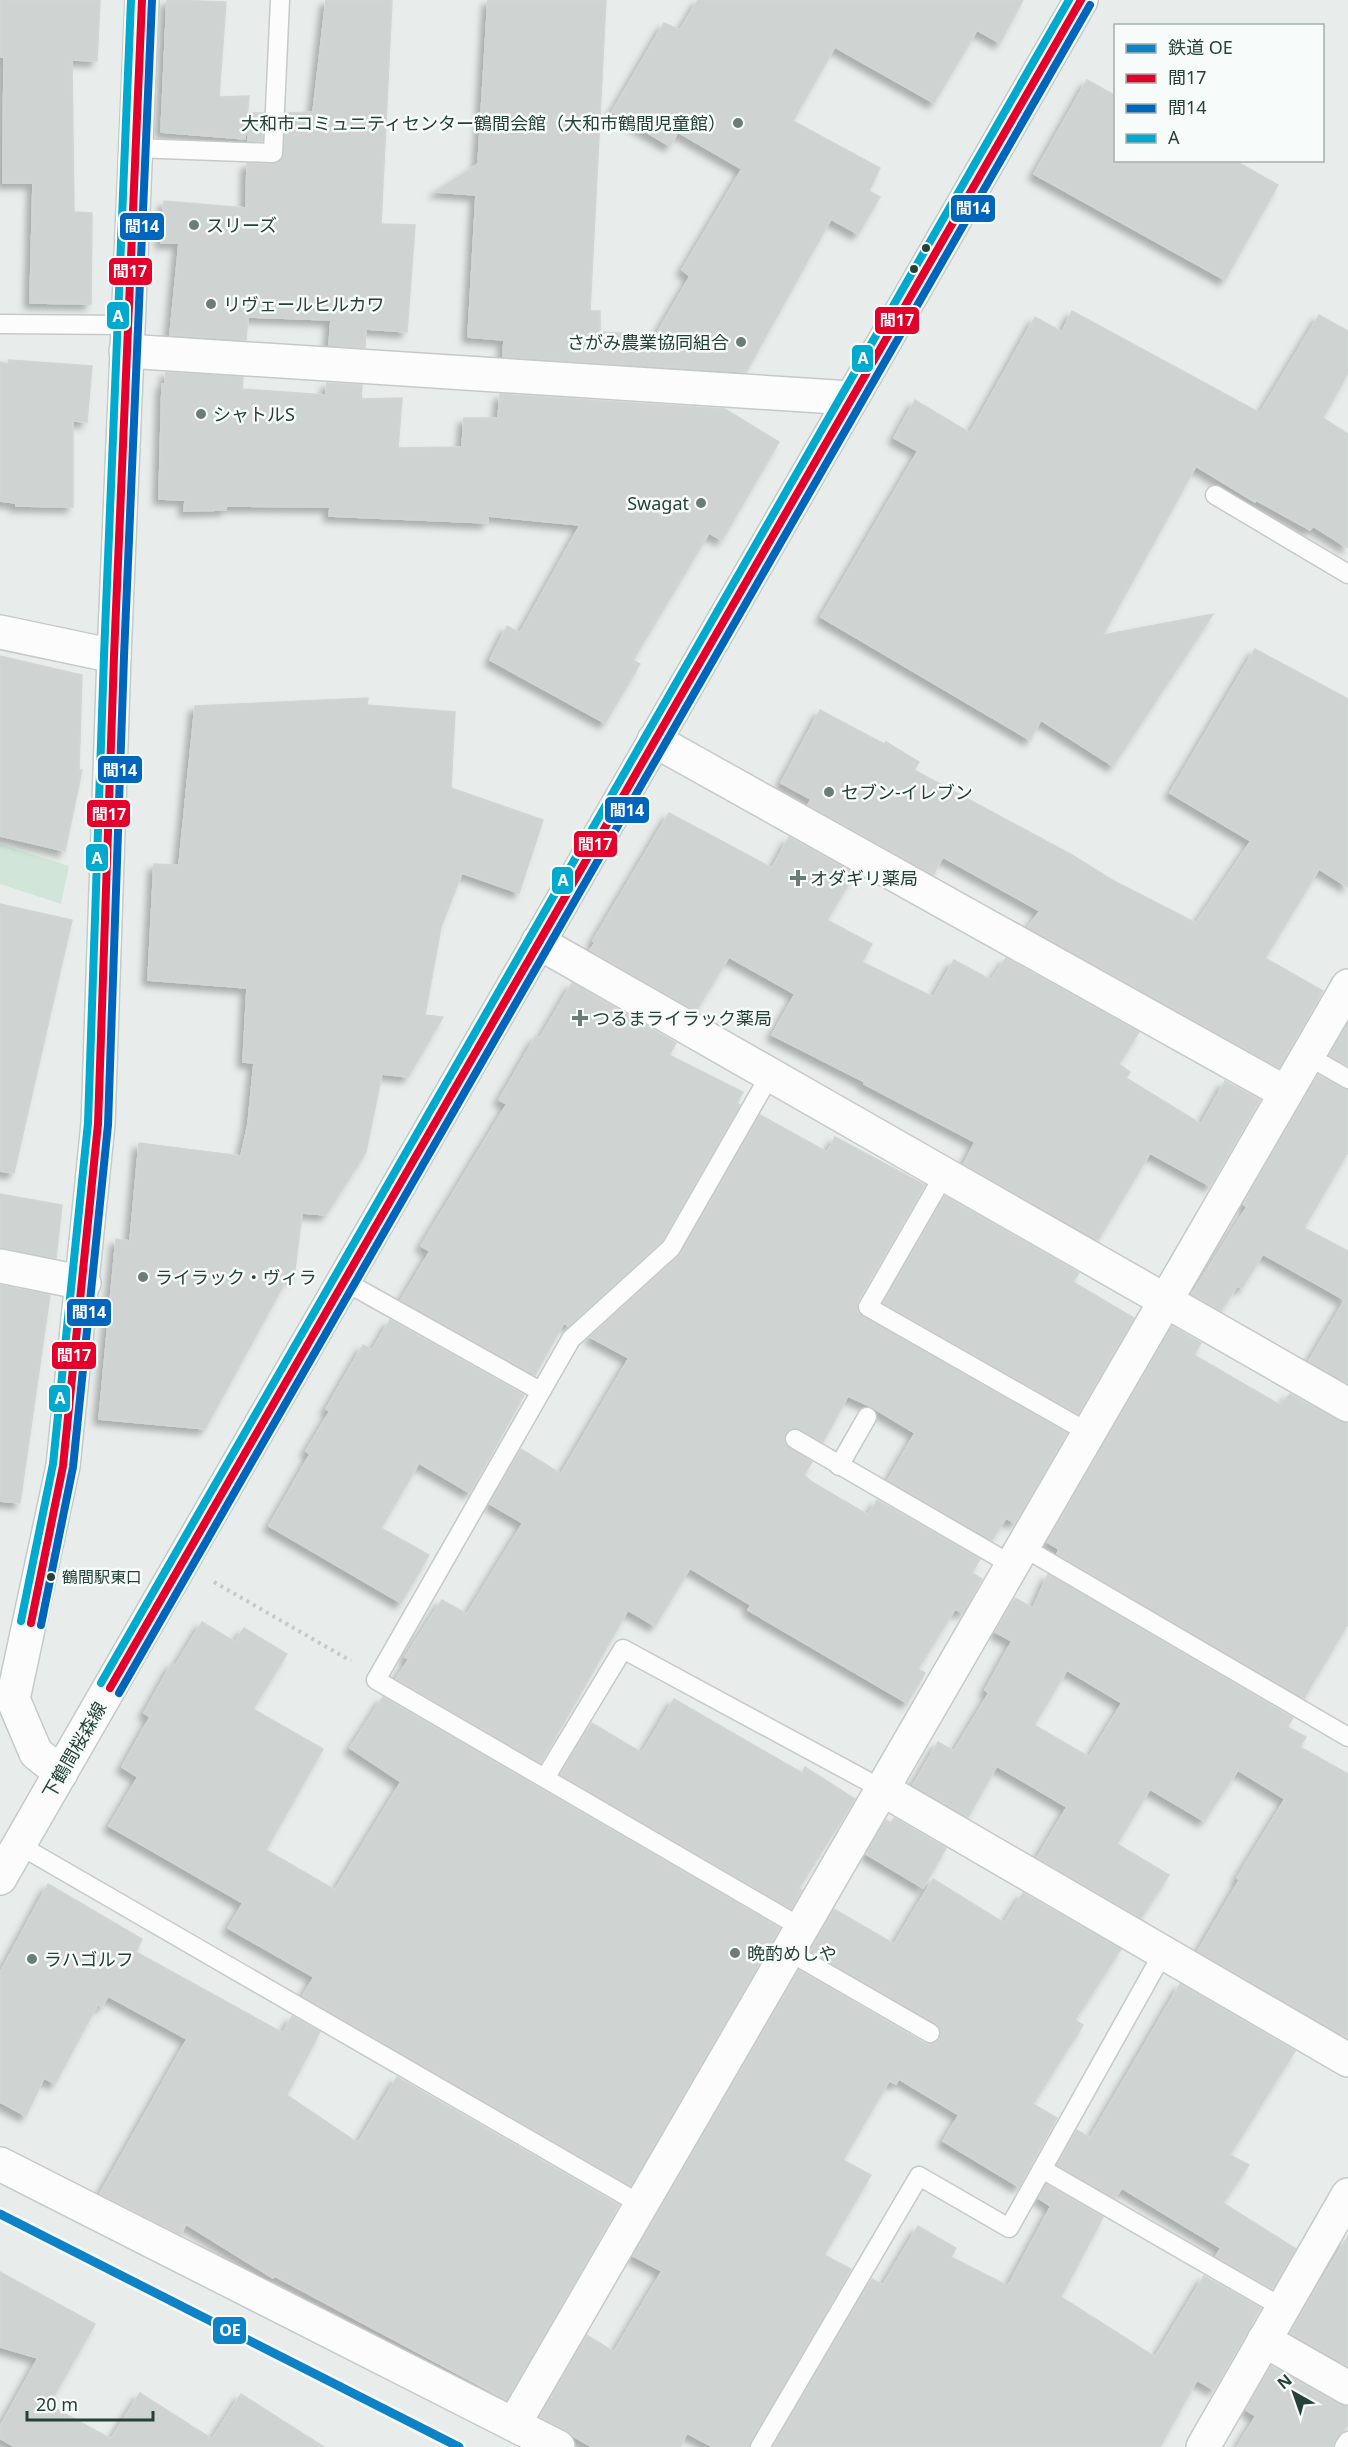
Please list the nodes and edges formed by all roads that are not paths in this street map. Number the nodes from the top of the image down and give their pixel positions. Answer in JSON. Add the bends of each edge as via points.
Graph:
{"nodes":[{"id":1,"x":142,"y":0,"type":"edge"},
{"id":2,"x":280,"y":0,"type":"edge"},
{"id":3,"x":1081,"y":0,"type":"edge"},
{"id":4,"x":134,"y":148,"type":"junction"},
{"id":5,"x":0,"y":324,"type":"edge"},
{"id":6,"x":128,"y":338,"type":"junction"},
{"id":7,"x":851,"y":398,"type":"junction"},
{"id":8,"x":1215,"y":495,"type":"dead end"},
{"id":9,"x":1348,"y":574,"type":"edge"},
{"id":10,"x":0,"y":632,"type":"edge"},
{"id":11,"x":114,"y":656,"type":"junction"},
{"id":12,"x":654,"y":740,"type":"junction"},
{"id":13,"x":538,"y":942,"type":"junction"},
{"id":14,"x":1348,"y":986,"type":"edge"},
{"id":15,"x":1308,"y":1056,"type":"junction"},
{"id":16,"x":770,"y":1076,"type":"junction"},
{"id":17,"x":1348,"y":1079,"type":"edge"},
{"id":18,"x":1286,"y":1093,"type":"junction"},
{"id":19,"x":944,"y":1174,"type":"junction"},
{"id":20,"x":0,"y":1266,"type":"edge"},
{"id":21,"x":344,"y":1281,"type":"junction"},
{"id":22,"x":84,"y":1283,"type":"junction"},
{"id":23,"x":1165,"y":1301,"type":"junction"},
{"id":24,"x":540,"y":1391,"type":"junction"},
{"id":25,"x":1348,"y":1406,"type":"edge"},
{"id":26,"x":867,"y":1417,"type":"dead end"},
{"id":27,"x":1089,"y":1433,"type":"junction"},
{"id":28,"x":795,"y":1439,"type":"dead end"},
{"id":29,"x":839,"y":1466,"type":"junction"},
{"id":30,"x":1018,"y":1556,"type":"junction"},
{"id":31,"x":1348,"y":1737,"type":"edge"},
{"id":32,"x":61,"y":1773,"type":"junction"},
{"id":33,"x":545,"y":1778,"type":"junction"},
{"id":34,"x":882,"y":1789,"type":"junction"},
{"id":35,"x":19,"y":1845,"type":"junction"},
{"id":36,"x":0,"y":1878,"type":"edge"},
{"id":37,"x":795,"y":1940,"type":"junction"},
{"id":38,"x":1163,"y":1953,"type":"junction"},
{"id":39,"x":930,"y":2033,"type":"dead end"},
{"id":40,"x":1348,"y":2060,"type":"edge"},
{"id":41,"x":0,"y":2164,"type":"edge"},
{"id":42,"x":1042,"y":2169,"type":"junction"},
{"id":43,"x":1348,"y":2195,"type":"edge"},
{"id":44,"x":640,"y":2204,"type":"junction"},
{"id":45,"x":1283,"y":2308,"type":"junction"},
{"id":46,"x":1264,"y":2340,"type":"junction"},
{"id":47,"x":1348,"y":2388,"type":"edge"},
{"id":48,"x":514,"y":2424,"type":"junction"},
{"id":49,"x":1348,"y":2441,"type":"edge"},
{"id":50,"x":558,"y":2447,"type":"edge"},
{"id":51,"x":760,"y":2447,"type":"edge"},
{"id":52,"x":1203,"y":2447,"type":"edge"},
{"id":53,"x":1344,"y":2447,"type":"edge"}],
"edges":[{"from":1,"to":4,"type":"street"},
{"from":2,"to":4,"type":"lane","via":[[273,153]]},
{"from":3,"to":7,"type":"street","name":"下鶴間桜森線"},
{"from":4,"to":6,"type":"street"},
{"from":5,"to":6,"type":"lane"},
{"from":6,"to":7,"type":"street"},
{"from":6,"to":11,"type":"street"},
{"from":7,"to":12,"type":"street","name":"下鶴間桜森線"},
{"from":8,"to":9,"type":"lane"},
{"from":10,"to":11,"type":"street"},
{"from":11,"to":22,"type":"street","via":[[99,1124]]},
{"from":12,"to":13,"type":"street","name":"下鶴間桜森線"},
{"from":12,"to":18,"type":"street"},
{"from":13,"to":16,"type":"street"},
{"from":13,"to":21,"type":"street","name":"下鶴間桜森線"},
{"from":14,"to":15,"type":"street"},
{"from":15,"to":17,"type":"lane"},
{"from":15,"to":18,"type":"street"},
{"from":16,"to":19,"type":"street"},
{"from":16,"to":24,"type":"lane","via":[[671,1248],[571,1339]]},
{"from":18,"to":23,"type":"street"},
{"from":19,"to":23,"type":"street"},
{"from":19,"to":27,"type":"lane","via":[[868,1306]]},
{"from":20,"to":22,"type":"street"},
{"from":21,"to":24,"type":"lane"},
{"from":21,"to":32,"type":"street","name":"下鶴間桜森線"},
{"from":22,"to":32,"type":"street","via":[[63,1466],[13,1699],[36,1753]]},
{"from":23,"to":25,"type":"street"},
{"from":23,"to":27,"type":"street"},
{"from":24,"to":33,"type":"lane","via":[[376,1680]]},
{"from":26,"to":29,"type":"lane"},
{"from":27,"to":30,"type":"street"},
{"from":28,"to":29,"type":"lane"},
{"from":29,"to":30,"type":"lane"},
{"from":30,"to":31,"type":"lane"},
{"from":30,"to":34,"type":"street"},
{"from":32,"to":35,"type":"street","name":"下鶴間桜森線"},
{"from":33,"to":34,"type":"lane","via":[[623,1649]]},
{"from":33,"to":37,"type":"lane"},
{"from":34,"to":37,"type":"street"},
{"from":34,"to":38,"type":"street"},
{"from":35,"to":36,"type":"street","name":"下鶴間桜森線"},
{"from":35,"to":44,"type":"lane"},
{"from":37,"to":39,"type":"lane"},
{"from":37,"to":44,"type":"street"},
{"from":38,"to":40,"type":"street"},
{"from":38,"to":42,"type":"lane"},
{"from":41,"to":48,"type":"street"},
{"from":42,"to":45,"type":"lane"},
{"from":42,"to":51,"type":"lane","via":[[1010,2228],[918,2175]]},
{"from":43,"to":45,"type":"street"},
{"from":44,"to":48,"type":"street"},
{"from":45,"to":46,"type":"street"},
{"from":46,"to":47,"type":"street"},
{"from":46,"to":52,"type":"street"},
{"from":48,"to":50,"type":"street"},
{"from":49,"to":53,"type":"lane"}]}
